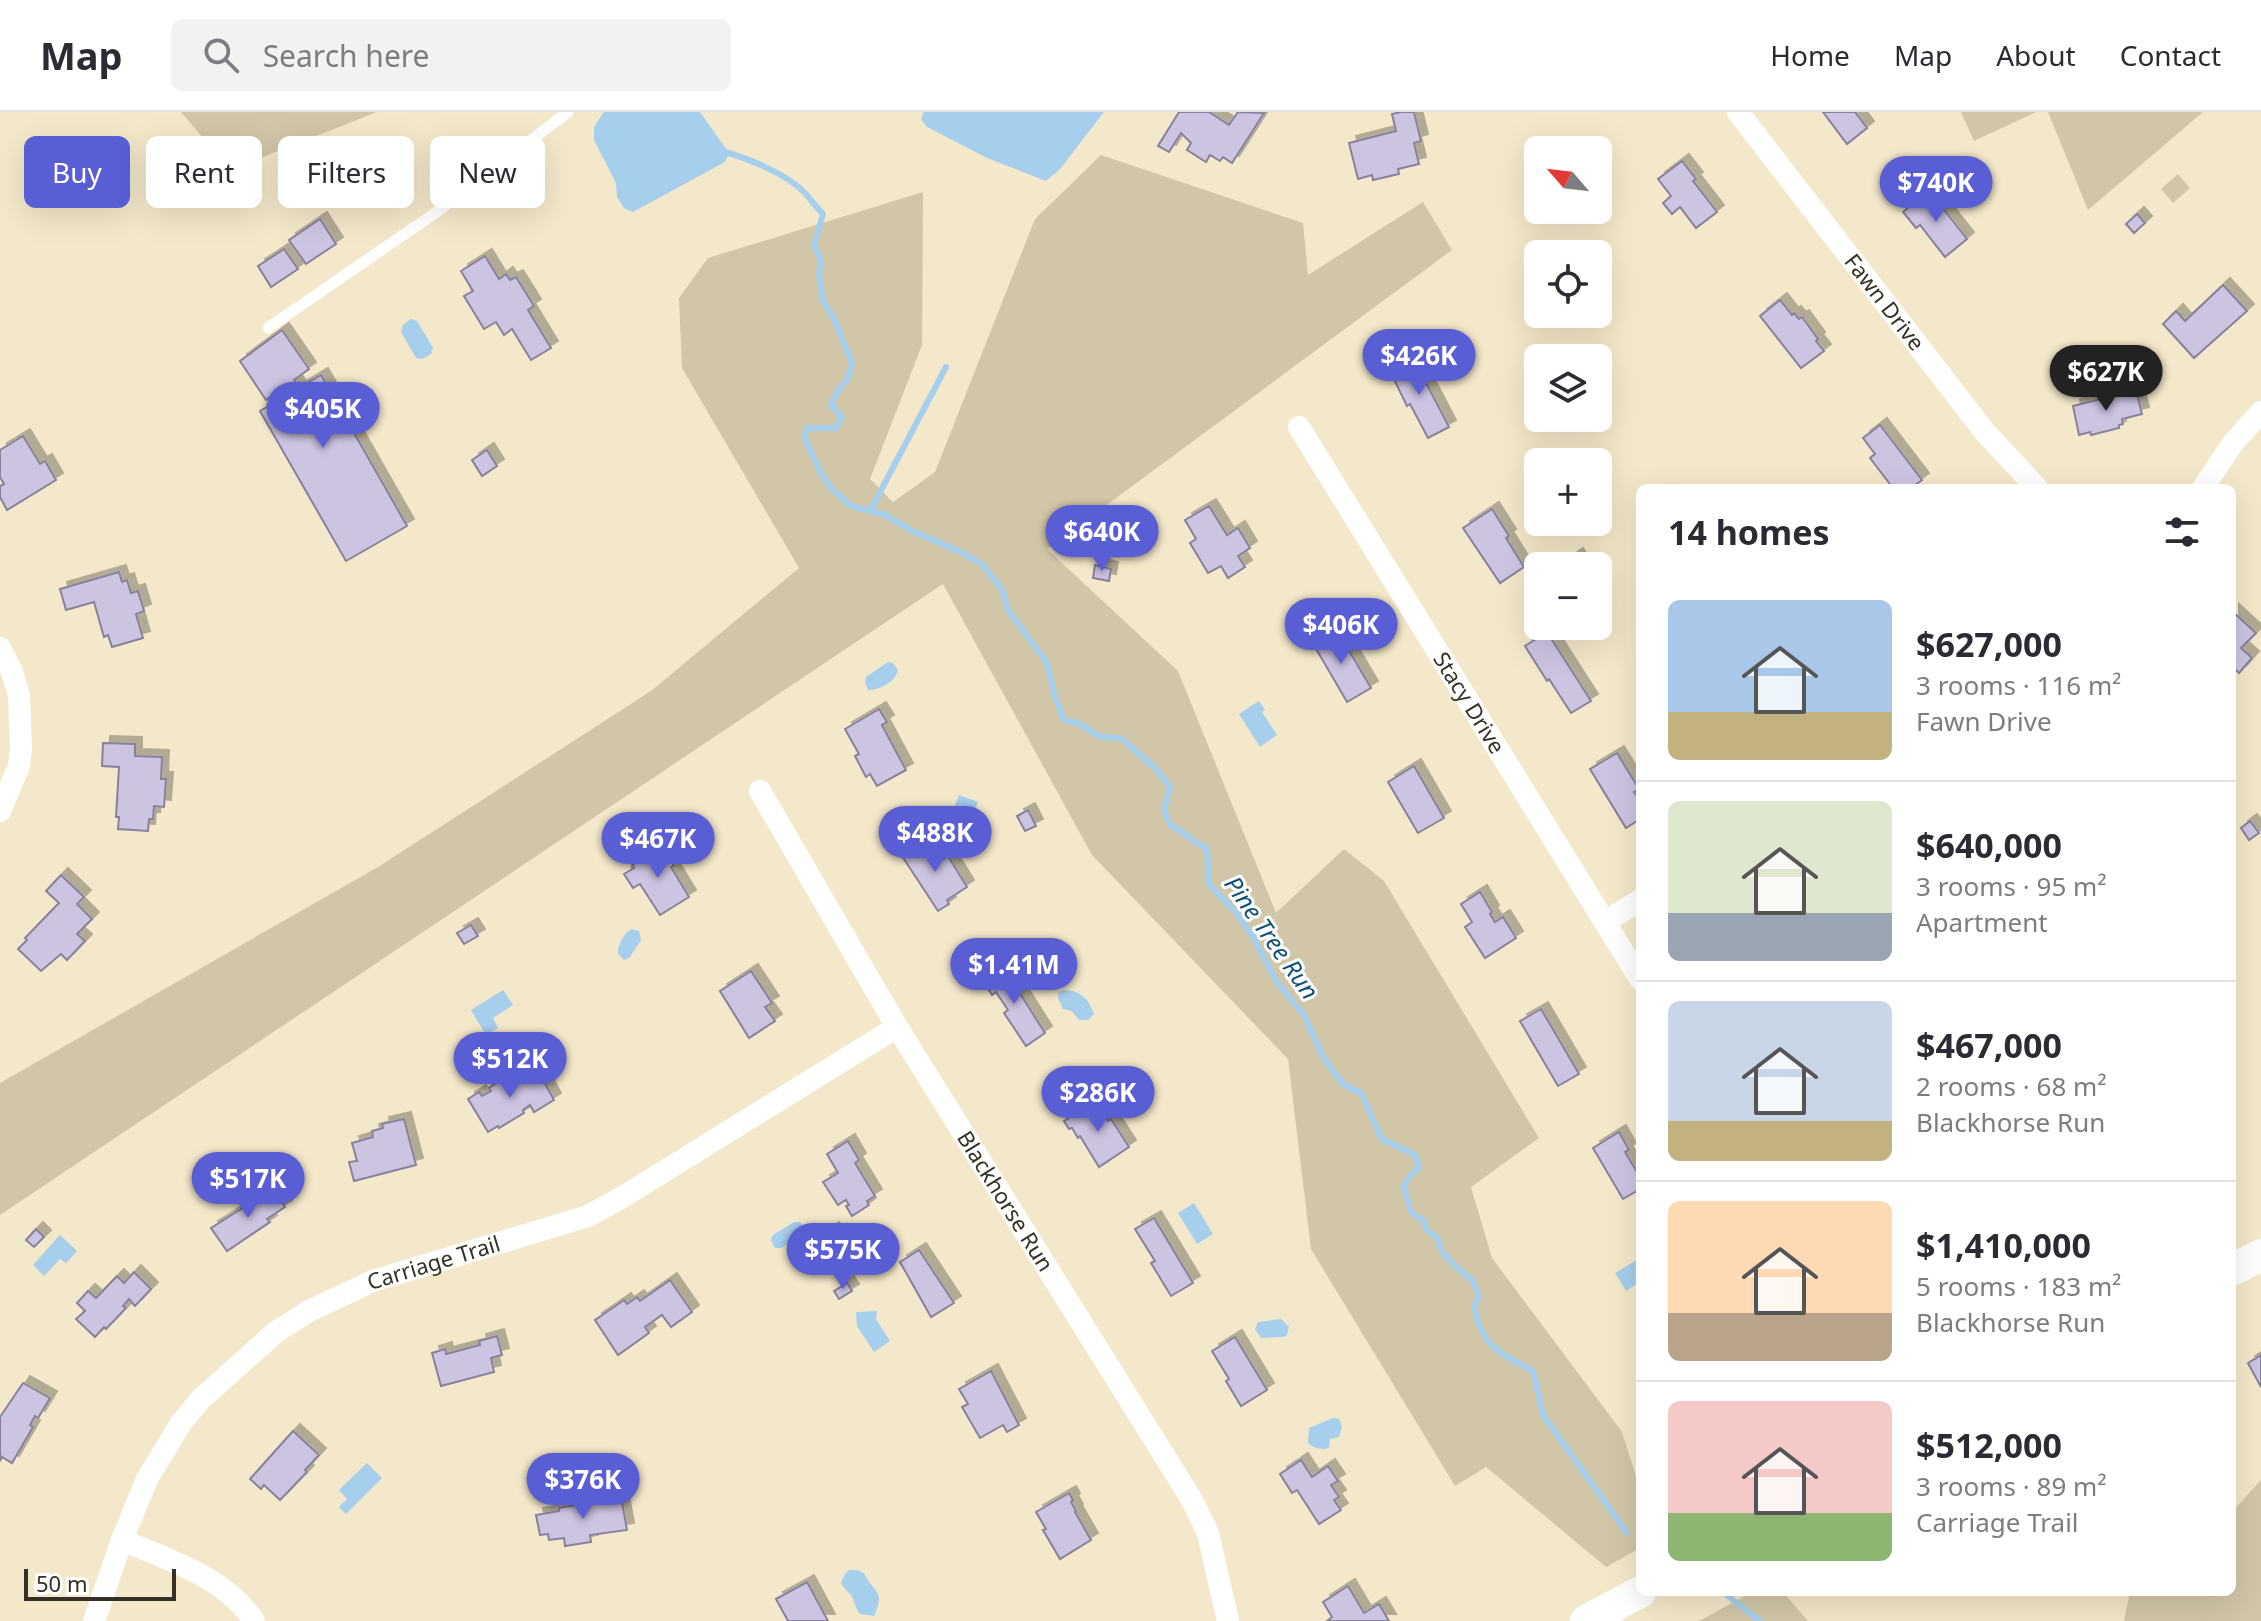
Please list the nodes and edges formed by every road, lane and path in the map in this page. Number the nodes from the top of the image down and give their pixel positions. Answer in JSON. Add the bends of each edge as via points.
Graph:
{"nodes":[{"id":1,"x":568,"y":112,"type":"edge"},
{"id":2,"x":1738,"y":112,"type":"edge"},
{"id":3,"x":268,"y":328,"type":"dead end"},
{"id":4,"x":2261,"y":412,"type":"edge"},
{"id":5,"x":1299,"y":427,"type":"dead end"},
{"id":6,"x":2033,"y":484,"type":"edge"},
{"id":7,"x":2206,"y":484,"type":"edge"},
{"id":8,"x":0,"y":648,"type":"edge"},
{"id":9,"x":760,"y":791,"type":"dead end"},
{"id":10,"x":0,"y":811,"type":"edge"},
{"id":11,"x":1636,"y":903,"type":"edge"},
{"id":12,"x":1605,"y":922,"type":"junction"},
{"id":13,"x":1636,"y":972,"type":"edge"},
{"id":14,"x":897,"y":1027,"type":"junction"},
{"id":15,"x":2261,"y":1255,"type":"edge"},
{"id":16,"x":2236,"y":1268,"type":"edge"},
{"id":17,"x":122,"y":1540,"type":"junction"},
{"id":18,"x":1636,"y":1594,"type":"edge"},
{"id":19,"x":94,"y":1621,"type":"edge"},
{"id":20,"x":254,"y":1621,"type":"edge"},
{"id":21,"x":1228,"y":1621,"type":"edge"},
{"id":22,"x":1586,"y":1621,"type":"edge"}],
"edges":[{"from":1,"to":3,"type":"lane","via":[[438,211]]},
{"from":2,"to":6,"type":"street","name":"Fawn Drive","via":[[1984,431]]},
{"from":4,"to":7,"type":"street"},
{"from":5,"to":12,"type":"street","name":"Stacy Drive"},
{"from":8,"to":10,"type":"street","via":[[19,695],[21,749]]},
{"from":9,"to":14,"type":"street","name":"Blackhorse Run"},
{"from":11,"to":12,"type":"street"},
{"from":12,"to":13,"type":"street","name":"Stacy Drive"},
{"from":14,"to":17,"type":"street","name":"Carriage Trail","via":[[588,1216],[373,1281],[276,1332],[181,1423],[147,1479]]},
{"from":14,"to":21,"type":"street","name":"Blackhorse Run","via":[[1192,1500],[1208,1533]]},
{"from":15,"to":16,"type":"street"},
{"from":17,"to":19,"type":"street","name":"Carriage Trail"},
{"from":17,"to":20,"type":"street","via":[[224,1588]]},
{"from":18,"to":22,"type":"street"}]}
